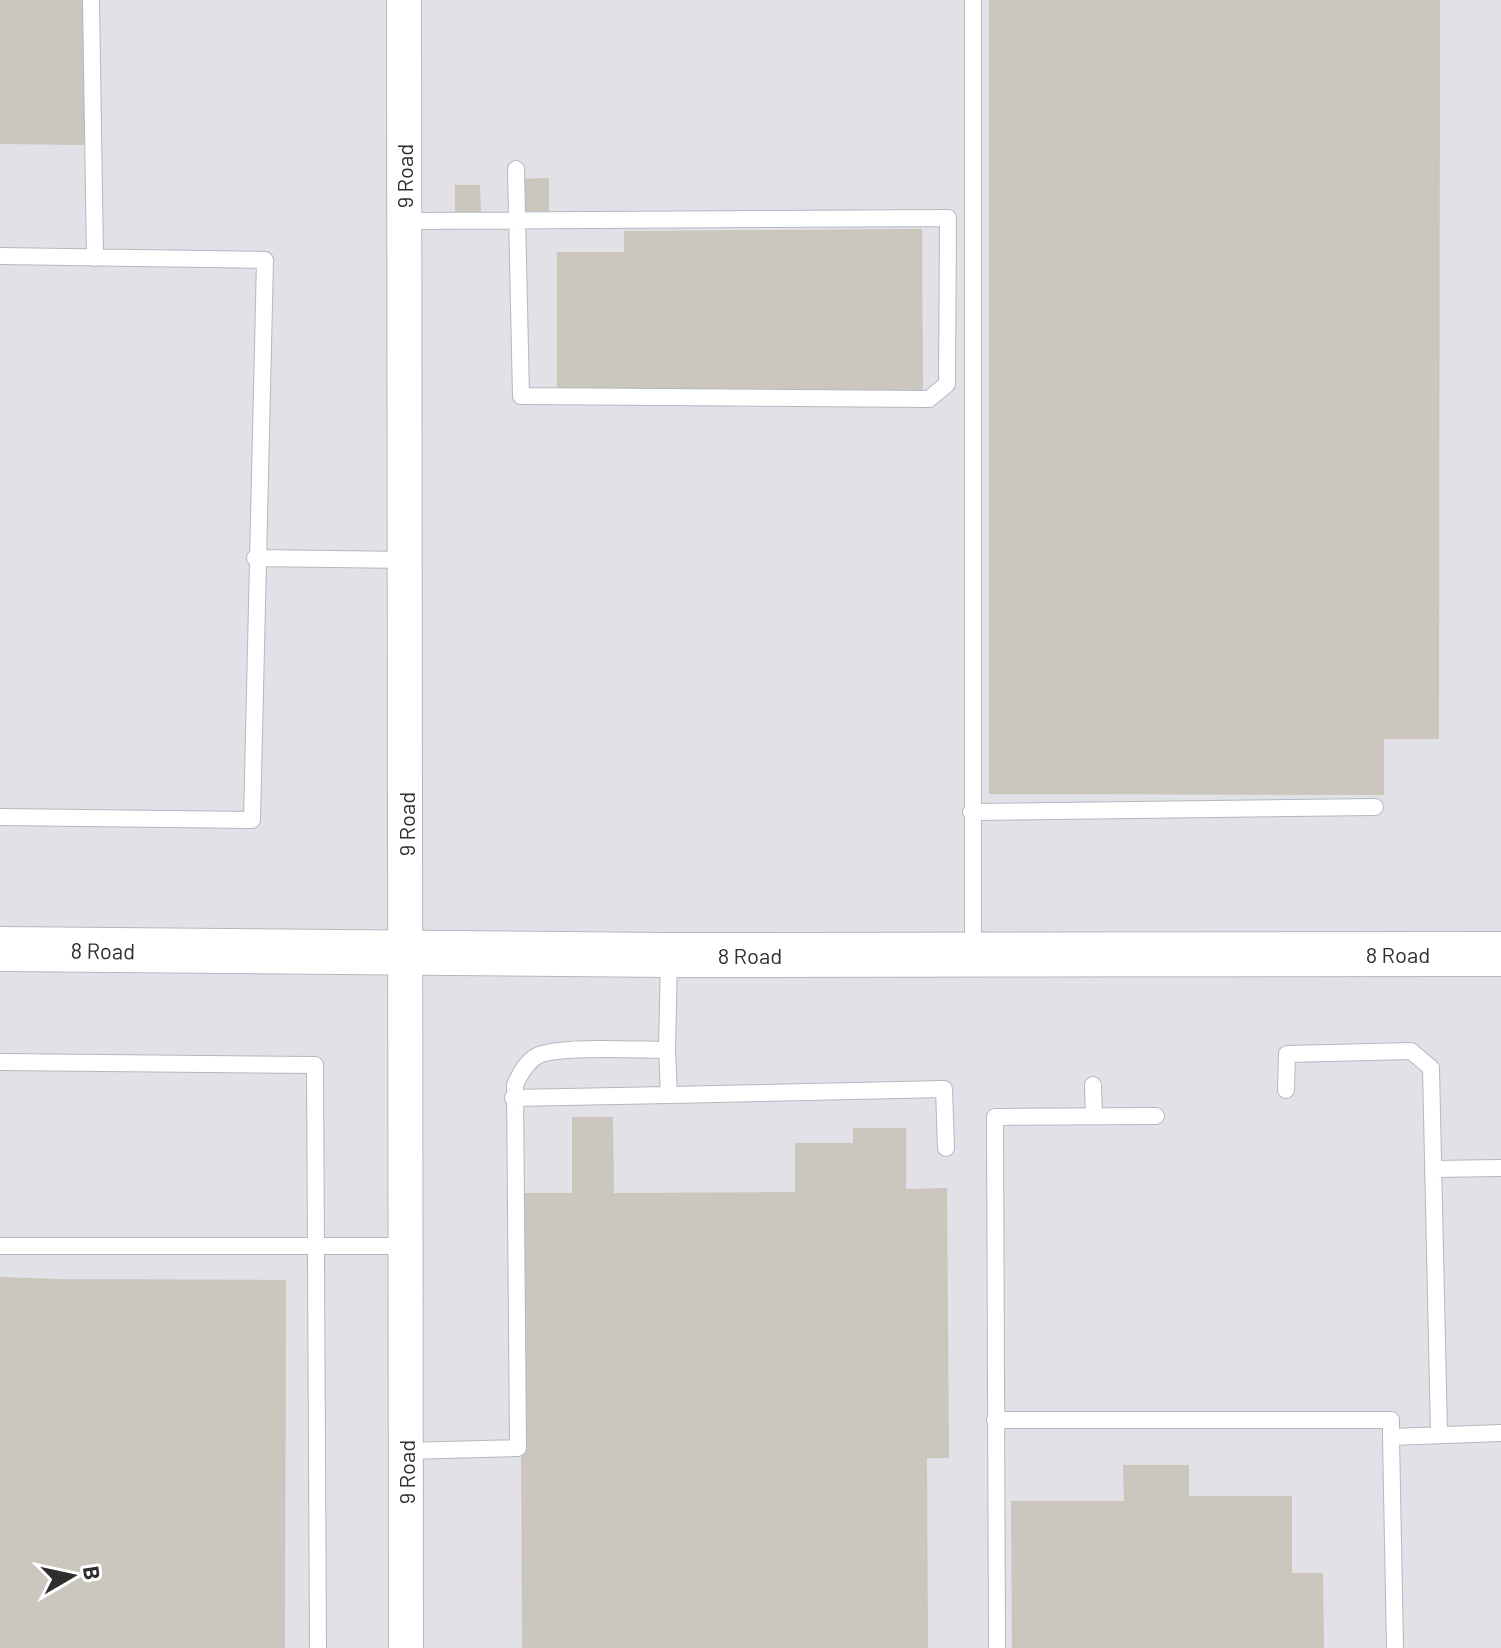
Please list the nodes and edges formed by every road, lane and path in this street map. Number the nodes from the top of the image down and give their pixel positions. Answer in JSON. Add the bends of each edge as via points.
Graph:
{"nodes":[{"id":1,"x":91,"y":0,"type":"edge"},
{"id":2,"x":404,"y":0,"type":"edge"},
{"id":3,"x":973,"y":0,"type":"edge"},
{"id":4,"x":516,"y":169,"type":"dead end"},
{"id":5,"x":515,"y":220,"type":"junction"},
{"id":6,"x":404,"y":221,"type":"junction"},
{"id":7,"x":0,"y":256,"type":"edge"},
{"id":8,"x":95,"y":258,"type":"junction"},
{"id":9,"x":255,"y":558,"type":"junction"},
{"id":10,"x":407,"y":560,"type":"junction"},
{"id":11,"x":1375,"y":807,"type":"dead end"},
{"id":12,"x":971,"y":812,"type":"junction"},
{"id":13,"x":0,"y":817,"type":"edge"},
{"id":14,"x":0,"y":949,"type":"edge"},
{"id":15,"x":405,"y":953,"type":"junction"},
{"id":16,"x":1501,"y":954,"type":"edge"},
{"id":17,"x":669,"y":955,"type":"junction"},
{"id":18,"x":973,"y":955,"type":"junction"},
{"id":19,"x":667,"y":1050,"type":"junction"},
{"id":20,"x":0,"y":1062,"type":"edge"},
{"id":21,"x":1093,"y":1085,"type":"dead end"},
{"id":22,"x":1286,"y":1090,"type":"dead end"},
{"id":23,"x":669,"y":1095,"type":"junction"},
{"id":24,"x":513,"y":1098,"type":"junction"},
{"id":25,"x":1094,"y":1116,"type":"junction"},
{"id":26,"x":1156,"y":1116,"type":"dead end"},
{"id":27,"x":946,"y":1148,"type":"dead end"},
{"id":28,"x":1501,"y":1168,"type":"edge"},
{"id":29,"x":1433,"y":1169,"type":"junction"},
{"id":30,"x":317,"y":1245,"type":"junction"},
{"id":31,"x":0,"y":1246,"type":"edge"},
{"id":32,"x":406,"y":1246,"type":"junction"},
{"id":33,"x":995,"y":1420,"type":"junction"},
{"id":34,"x":1501,"y":1433,"type":"edge"},
{"id":35,"x":1439,"y":1434,"type":"junction"},
{"id":36,"x":1391,"y":1437,"type":"junction"},
{"id":37,"x":406,"y":1451,"type":"junction"},
{"id":38,"x":318,"y":1648,"type":"edge"},
{"id":39,"x":406,"y":1648,"type":"edge"},
{"id":40,"x":997,"y":1648,"type":"edge"},
{"id":41,"x":1395,"y":1648,"type":"edge"}],
"edges":[{"from":1,"to":8,"type":"lane"},
{"from":2,"to":6,"type":"street","name":"9 Road"},
{"from":3,"to":12,"type":"lane"},
{"from":4,"to":5,"type":"lane"},
{"from":5,"to":5,"type":"lane","via":[[948,218],[947,384],[929,399],[521,396]]},
{"from":5,"to":6,"type":"lane"},
{"from":6,"to":10,"type":"street","name":"9 Road"},
{"from":7,"to":8,"type":"lane"},
{"from":8,"to":9,"type":"lane","via":[[265,260]]},
{"from":9,"to":10,"type":"lane"},
{"from":9,"to":13,"type":"lane","via":[[252,820]]},
{"from":10,"to":15,"type":"street","name":"9 Road"},
{"from":11,"to":12,"type":"lane"},
{"from":12,"to":18,"type":"lane"},
{"from":14,"to":15,"type":"street","name":"8 Road"},
{"from":15,"to":17,"type":"street","name":"8 Road"},
{"from":15,"to":32,"type":"street","name":"9 Road"},
{"from":16,"to":18,"type":"street","name":"8 Road"},
{"from":17,"to":18,"type":"street","name":"8 Road"},
{"from":17,"to":19,"type":"lane"},
{"from":19,"to":23,"type":"lane"},
{"from":19,"to":24,"type":"lane","via":[[538,1055],[524,1068]]},
{"from":20,"to":30,"type":"lane","via":[[315,1065]]},
{"from":21,"to":25,"type":"lane"},
{"from":22,"to":29,"type":"lane","via":[[1287,1054],[1411,1051],[1431,1068]]},
{"from":23,"to":24,"type":"lane"},
{"from":23,"to":27,"type":"lane","via":[[944,1089]]},
{"from":24,"to":37,"type":"lane","via":[[518,1448]]},
{"from":25,"to":26,"type":"lane"},
{"from":25,"to":33,"type":"lane","via":[[995,1117]]},
{"from":28,"to":29,"type":"lane"},
{"from":29,"to":35,"type":"lane"},
{"from":30,"to":31,"type":"lane"},
{"from":30,"to":32,"type":"lane"},
{"from":30,"to":38,"type":"lane"},
{"from":32,"to":37,"type":"street","name":"9 Road"},
{"from":33,"to":36,"type":"lane","via":[[1391,1420]]},
{"from":33,"to":40,"type":"lane"},
{"from":34,"to":35,"type":"lane"},
{"from":35,"to":36,"type":"lane"},
{"from":36,"to":41,"type":"lane"},
{"from":37,"to":39,"type":"street","name":"9 Road"}]}
